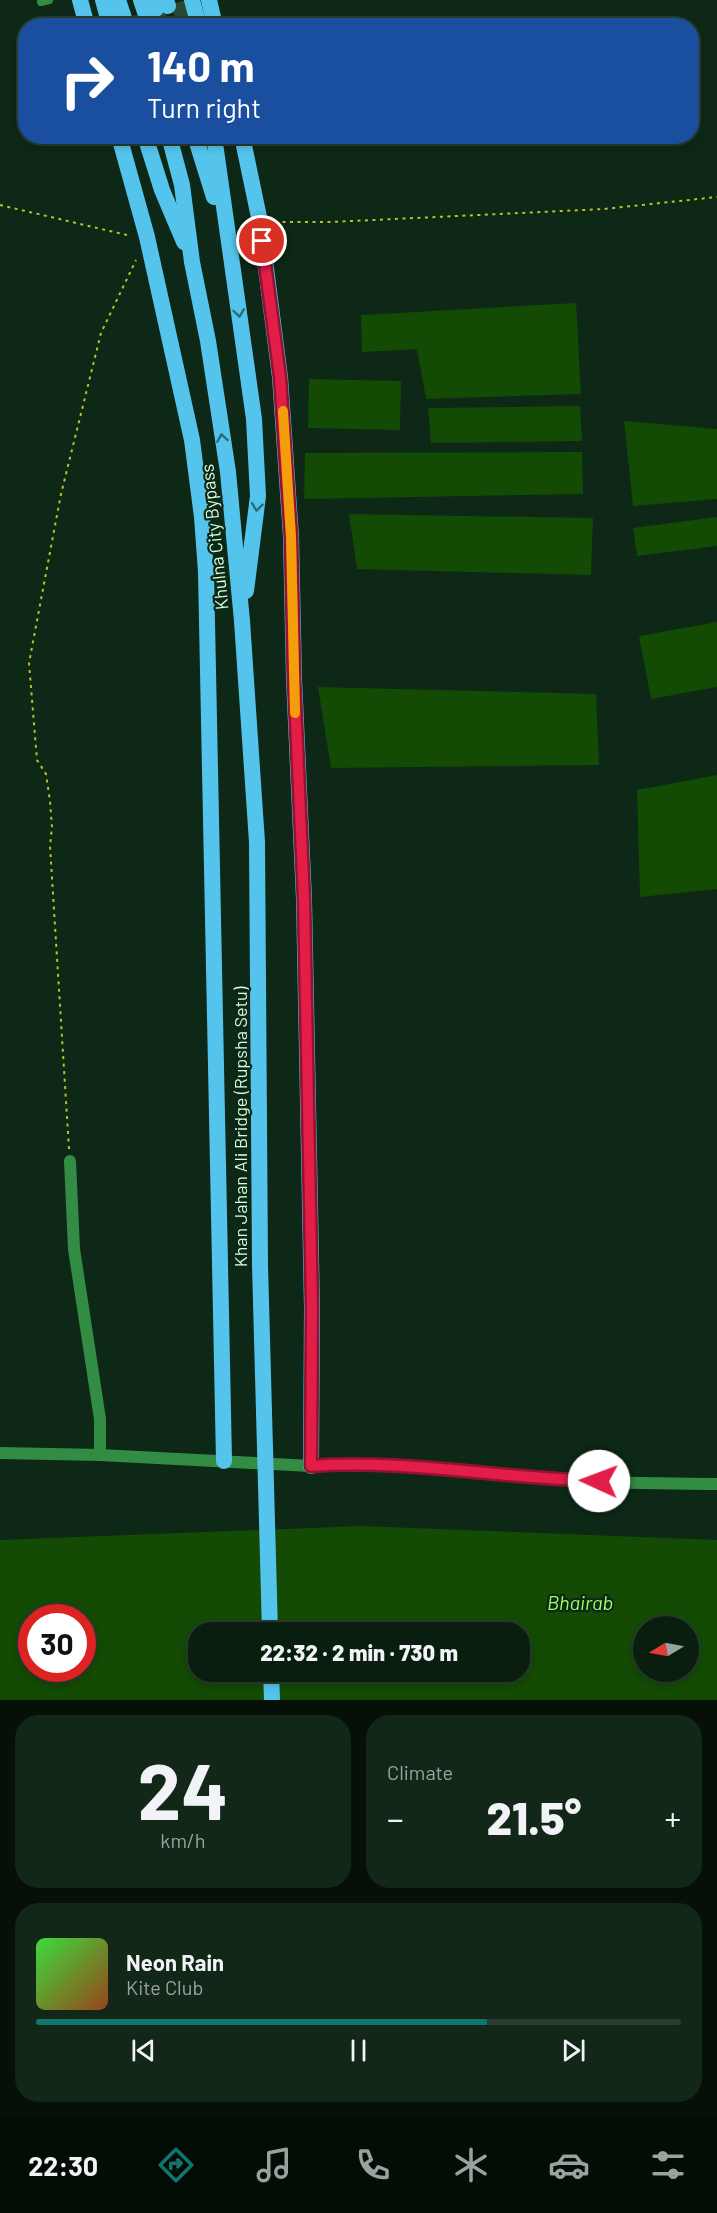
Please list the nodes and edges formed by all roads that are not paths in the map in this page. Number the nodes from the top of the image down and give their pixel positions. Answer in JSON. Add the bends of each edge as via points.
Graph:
{"nodes":[{"id":1,"x":80,"y":0,"type":"edge"},
{"id":2,"x":103,"y":0,"type":"edge"},
{"id":3,"x":118,"y":0,"type":"edge"},
{"id":4,"x":209,"y":0,"type":"edge"},
{"id":5,"x":152,"y":7,"type":"edge"},
{"id":6,"x":85,"y":18,"type":"edge"},
{"id":7,"x":179,"y":18,"type":"edge"},
{"id":8,"x":213,"y":18,"type":"edge"},
{"id":9,"x":121,"y":144,"type":"edge"},
{"id":10,"x":148,"y":144,"type":"edge"},
{"id":11,"x":160,"y":144,"type":"edge"},
{"id":12,"x":171,"y":144,"type":"edge"},
{"id":13,"x":180,"y":144,"type":"edge"},
{"id":14,"x":197,"y":144,"type":"edge"},
{"id":15,"x":208,"y":144,"type":"edge"},
{"id":16,"x":215,"y":144,"type":"edge"},
{"id":17,"x":224,"y":144,"type":"edge"},
{"id":18,"x":244,"y":144,"type":"edge"},
{"id":19,"x":231,"y":255,"type":"junction"},
{"id":20,"x":192,"y":262,"type":"junction"},
{"id":21,"x":242,"y":621,"type":"junction"},
{"id":22,"x":70,"y":1161,"type":"road end"},
{"id":23,"x":0,"y":1453,"type":"edge"},
{"id":24,"x":100,"y":1455,"type":"junction"},
{"id":25,"x":224,"y":1461,"type":"junction"},
{"id":26,"x":311,"y":1466,"type":"junction"},
{"id":27,"x":717,"y":1484,"type":"edge"},
{"id":28,"x":270,"y":1622,"type":"edge"},
{"id":29,"x":271,"y":1682,"type":"edge"},
{"id":30,"x":272,"y":1700,"type":"edge"}],
"edges":[{"from":1,"to":6,"type":"highway"},
{"from":2,"to":5,"type":"highway"},
{"from":3,"to":5,"type":"highway"},
{"from":4,"to":8,"type":"highway"},
{"from":5,"to":7,"type":"highway"},
{"from":9,"to":25,"type":"highway","via":[[192,440],[202,517]]},
{"from":10,"to":20,"type":"highway","name":"Khulna City Bypass"},
{"from":11,"to":20,"type":"highway","name":"Khulna City Bypass"},
{"from":12,"to":20,"type":"highway","name":"Khulna City Bypass","via":[[182,184]]},
{"from":13,"to":20,"type":"highway","name":"Khulna City Bypass","via":[[190,182]]},
{"from":14,"to":19,"type":"highway","name":"Khulna City Bypass"},
{"from":15,"to":19,"type":"highway","name":"Khulna City Bypass"},
{"from":16,"to":19,"type":"highway","name":"Khulna City Bypass"},
{"from":17,"to":19,"type":"highway","name":"Khulna City Bypass"},
{"from":18,"to":26,"type":"highway","via":[[260,222],[280,377],[291,537],[304,910]]},
{"from":19,"to":21,"type":"highway","name":"Khulna City Bypass","one_way":true,"via":[[254,419],[258,496]]},
{"from":21,"to":20,"type":"highway","name":"Khulna City Bypass","one_way":true,"via":[[228,472]]},
{"from":21,"to":28,"type":"highway","name":"Khan Jahan Ali Bridge (Rupsha Setu)","bridge":true,"via":[[257,842],[260,1265]]},
{"from":22,"to":24,"type":"street","via":[[74,1249],[100,1419]]},
{"from":23,"to":24,"type":"street"},
{"from":24,"to":25,"type":"street"},
{"from":25,"to":26,"type":"street"},
{"from":26,"to":27,"type":"street","via":[[375,1465],[575,1481]]},
{"from":29,"to":30,"type":"highway"}]}
